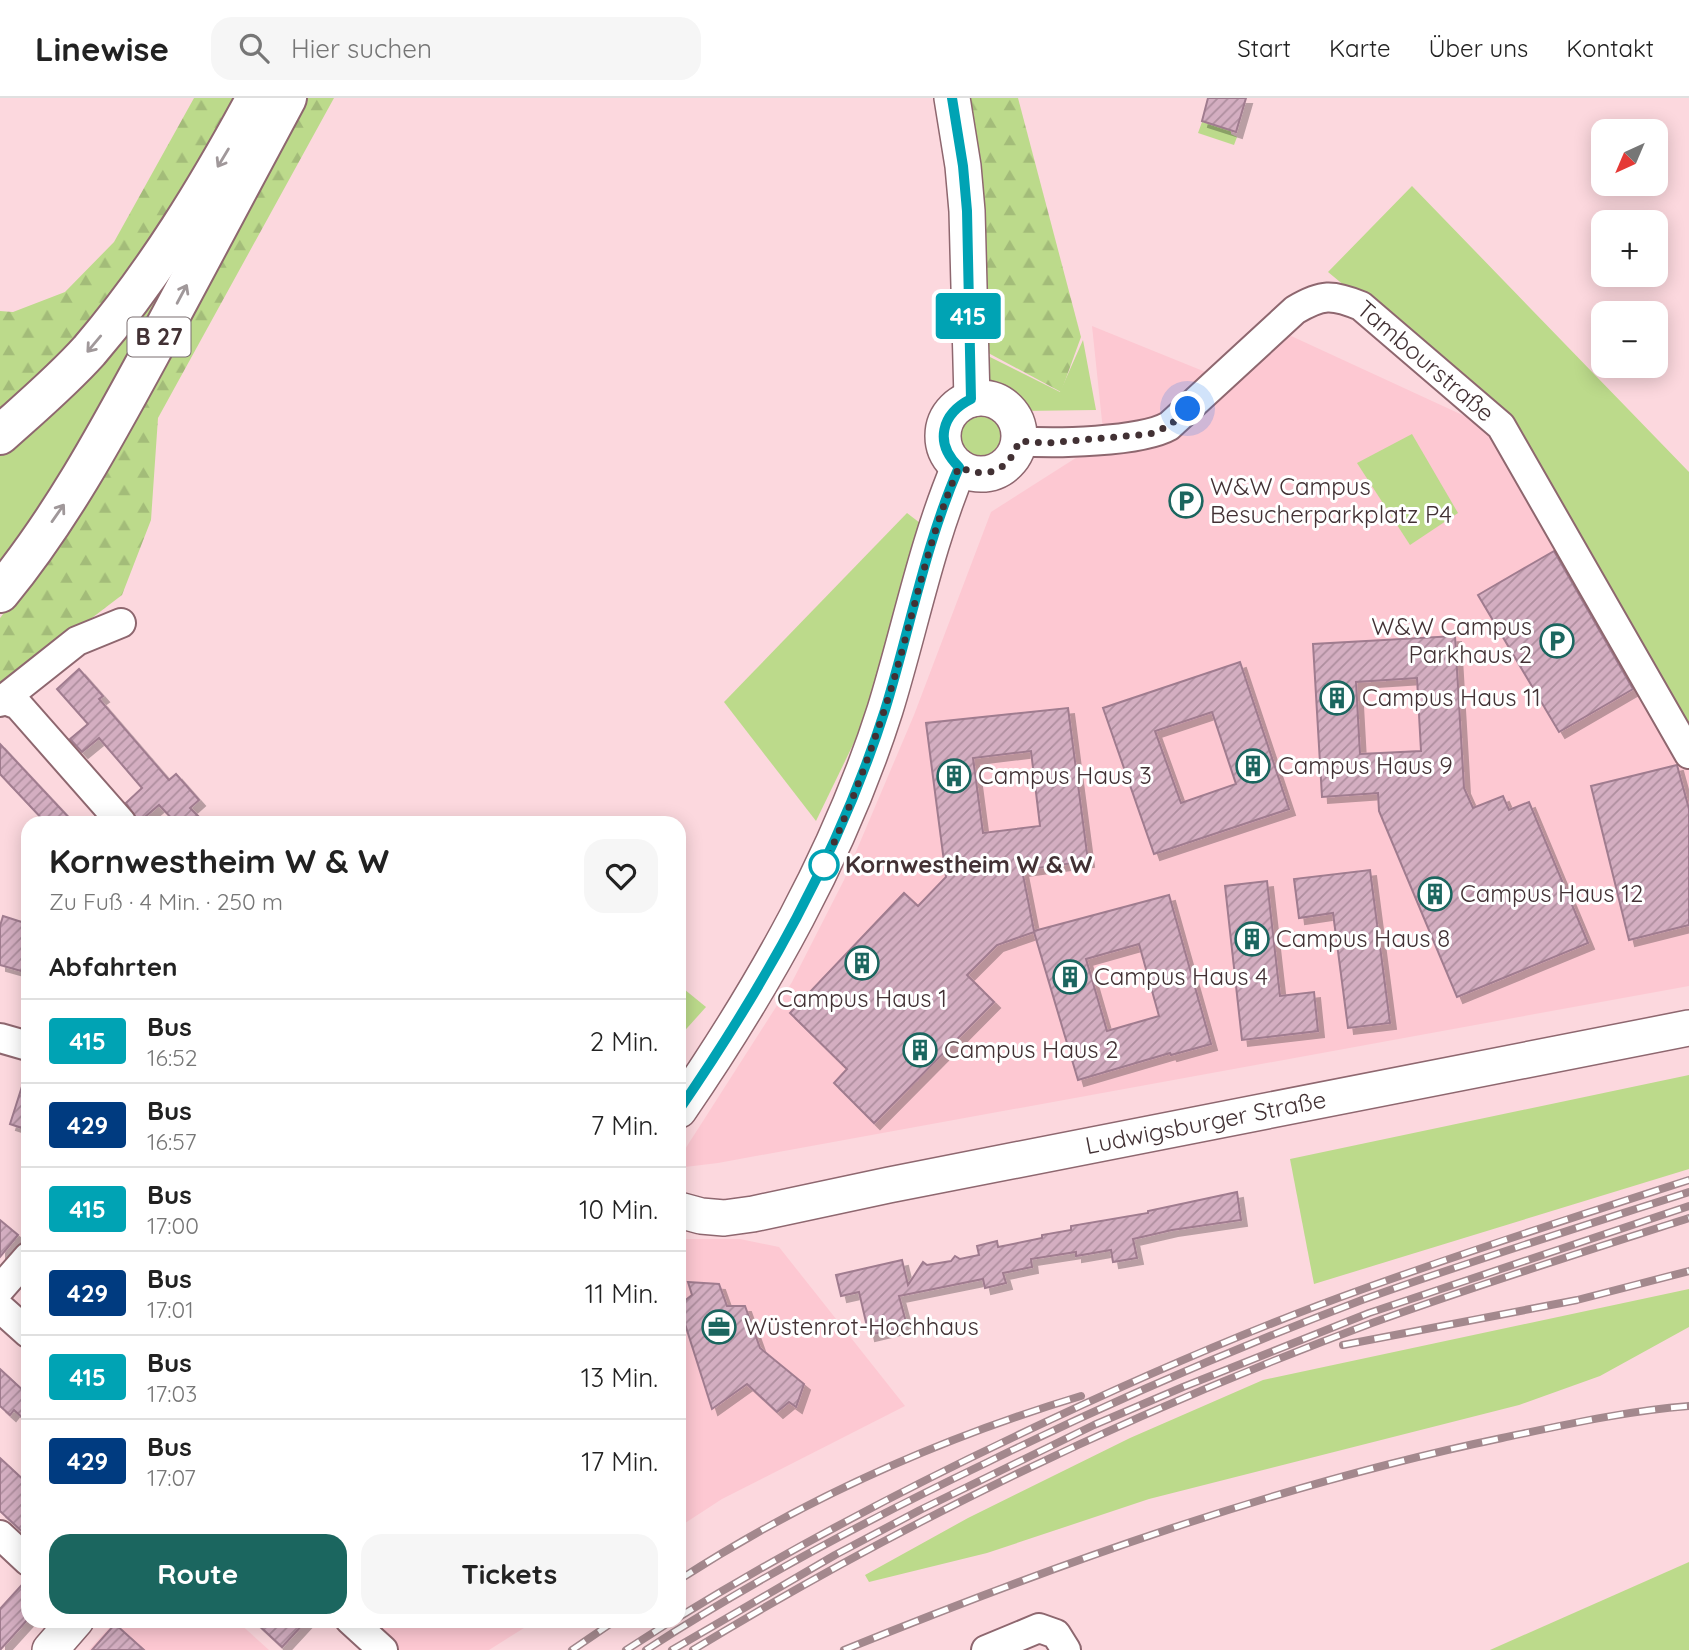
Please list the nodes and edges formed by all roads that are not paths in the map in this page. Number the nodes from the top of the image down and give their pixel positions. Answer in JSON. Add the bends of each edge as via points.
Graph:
{"nodes":[{"id":1,"x":256,"y":98,"type":"edge"},
{"id":2,"x":287,"y":98,"type":"edge"},
{"id":3,"x":952,"y":98,"type":"edge"},
{"id":4,"x":971,"y":399,"type":"junction"},
{"id":5,"x":0,"y":435,"type":"edge"},
{"id":6,"x":1019,"y":441,"type":"junction"},
{"id":7,"x":959,"y":467,"type":"junction"},
{"id":8,"x":10,"y":581,"type":"edge"},
{"id":9,"x":121,"y":623,"type":"dead end"},
{"id":10,"x":2,"y":701,"type":"edge"},
{"id":11,"x":1689,"y":754,"type":"edge"},
{"id":12,"x":116,"y":816,"type":"edge"},
{"id":13,"x":1689,"y":1028,"type":"edge"},
{"id":14,"x":0,"y":1038,"type":"edge"},
{"id":15,"x":21,"y":1044,"type":"edge"},
{"id":16,"x":686,"y":1099,"type":"edge"},
{"id":17,"x":686,"y":1212,"type":"edge"},
{"id":18,"x":21,"y":1265,"type":"edge"},
{"id":19,"x":0,"y":1289,"type":"edge"},
{"id":20,"x":0,"y":1308,"type":"edge"},
{"id":21,"x":21,"y":1327,"type":"edge"},
{"id":22,"x":0,"y":1535,"type":"edge"},
{"id":23,"x":21,"y":1554,"type":"edge"},
{"id":24,"x":69,"y":1628,"type":"edge"},
{"id":25,"x":360,"y":1628,"type":"edge"},
{"id":26,"x":50,"y":1650,"type":"edge"},
{"id":27,"x":383,"y":1650,"type":"edge"},
{"id":28,"x":986,"y":1650,"type":"edge"},
{"id":29,"x":1066,"y":1650,"type":"edge"}],
"edges":[{"from":1,"to":5,"type":"highway","number":"B 27","one_way":true,"via":[[143,283],[87,352]]},
{"from":8,"to":2,"type":"highway","number":"B 27","one_way":true,"via":[[70,497],[120,411]]},
{"from":3,"to":4,"type":"main road","via":[[966,200]]},
{"from":4,"to":6,"type":"main road","via":[[996,401],[1006,408],[1014,417]]},
{"from":4,"to":7,"type":"main road","via":[[951,412],[944,435],[945,447]]},
{"from":6,"to":7,"type":"main road","via":[[1007,464],[997,471],[984,474]]},
{"from":6,"to":11,"type":"street","name":"Tambourstraße","via":[[1047,443],[1158,432],[1295,310],[1324,297],[1339,297],[1361,306],[1501,426]]},
{"from":7,"to":16,"type":"main road","via":[[929,548],[884,711],[824,865],[759,984]]},
{"from":9,"to":10,"type":"street","via":[[77,641]]},
{"from":10,"to":12,"type":"street","via":[[18,705]]},
{"from":13,"to":17,"type":"main road","name":"Ludwigsburger Straße","via":[[724,1218]]},
{"from":14,"to":15,"type":"street"},
{"from":18,"to":19,"type":"street"},
{"from":20,"to":21,"type":"street"},
{"from":22,"to":23,"type":"street"},
{"from":24,"to":26,"type":"main road"},
{"from":25,"to":27,"type":"street"},
{"from":28,"to":29,"type":"street","via":[[1039,1628],[1056,1634]]}]}
